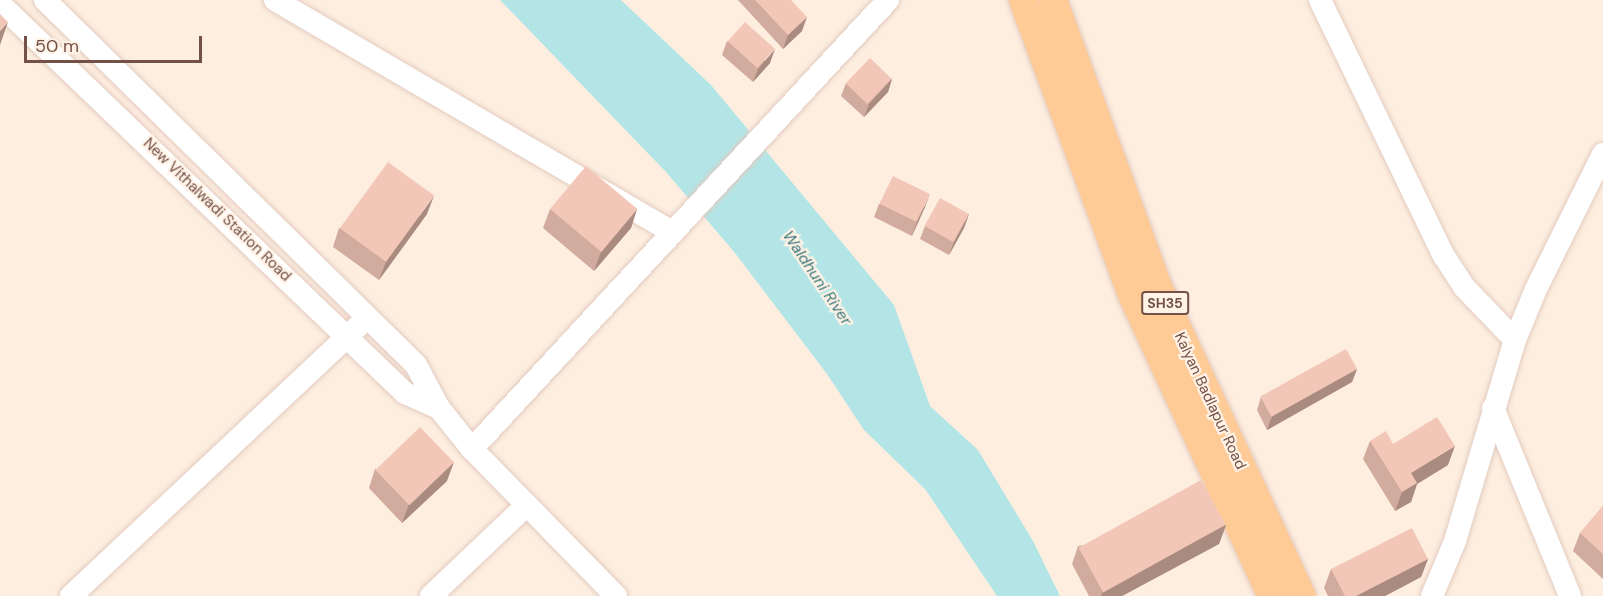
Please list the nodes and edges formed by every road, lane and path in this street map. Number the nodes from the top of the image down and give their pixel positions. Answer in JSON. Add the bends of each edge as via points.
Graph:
{"nodes":[{"id":1,"x":45,"y":0,"type":"edge"},
{"id":2,"x":275,"y":0,"type":"edge"},
{"id":3,"x":888,"y":0,"type":"edge"},
{"id":4,"x":1023,"y":0,"type":"edge"},
{"id":5,"x":1053,"y":0,"type":"edge"},
{"id":6,"x":1320,"y":0,"type":"edge"},
{"id":7,"x":0,"y":4,"type":"edge"},
{"id":8,"x":171,"y":123,"type":"junction"},
{"id":9,"x":151,"y":148,"type":"junction"},
{"id":10,"x":1603,"y":154,"type":"edge"},
{"id":11,"x":678,"y":228,"type":"junction"},
{"id":12,"x":367,"y":316,"type":"junction"},
{"id":13,"x":350,"y":336,"type":"junction"},
{"id":14,"x":1515,"y":340,"type":"junction"},
{"id":15,"x":439,"y":408,"type":"junction"},
{"id":16,"x":1493,"y":408,"type":"junction"},
{"id":17,"x":472,"y":449,"type":"junction"},
{"id":18,"x":527,"y":506,"type":"junction"},
{"id":19,"x":71,"y":596,"type":"edge"},
{"id":20,"x":431,"y":596,"type":"edge"},
{"id":21,"x":616,"y":596,"type":"edge"},
{"id":22,"x":1272,"y":596,"type":"edge"},
{"id":23,"x":1302,"y":596,"type":"edge"},
{"id":24,"x":1432,"y":596,"type":"edge"},
{"id":25,"x":1570,"y":596,"type":"edge"}],
"edges":[{"from":1,"to":8,"type":"street","name":"New Vithalwadi Station Road"},
{"from":2,"to":11,"type":"street"},
{"from":3,"to":11,"type":"street"},
{"from":4,"to":22,"type":"main road","name":"Kalyan Badlapur Road","number":"SH35","via":[[1133,297]]},
{"from":5,"to":23,"type":"main road","name":"Kalyan Badlapur Road","number":"SH35","via":[[1156,282]]},
{"from":6,"to":14,"type":"street","via":[[1444,256],[1466,288]]},
{"from":7,"to":9,"type":"street","name":"New Vithalwadi Station Road"},
{"from":8,"to":9,"type":"street"},
{"from":8,"to":12,"type":"street","name":"New Vithalwadi Station Road"},
{"from":9,"to":13,"type":"street","name":"New Vithalwadi Station Road"},
{"from":10,"to":14,"type":"street"},
{"from":11,"to":17,"type":"street"},
{"from":12,"to":13,"type":"street"},
{"from":12,"to":15,"type":"street","name":"New Vithalwadi Station Road","via":[[416,365]]},
{"from":13,"to":15,"type":"street","name":"New Vithalwadi Station Road","via":[[405,393]]},
{"from":13,"to":19,"type":"street"},
{"from":14,"to":16,"type":"street"},
{"from":15,"to":17,"type":"street","name":"New Vithalwadi Station Road"},
{"from":16,"to":24,"type":"street","via":[[1455,541]]},
{"from":16,"to":25,"type":"street"},
{"from":17,"to":18,"type":"street","name":"New Vithalwadi Station Road"},
{"from":18,"to":20,"type":"street"},
{"from":18,"to":21,"type":"street","name":"New Vithalwadi Station Road"}]}
